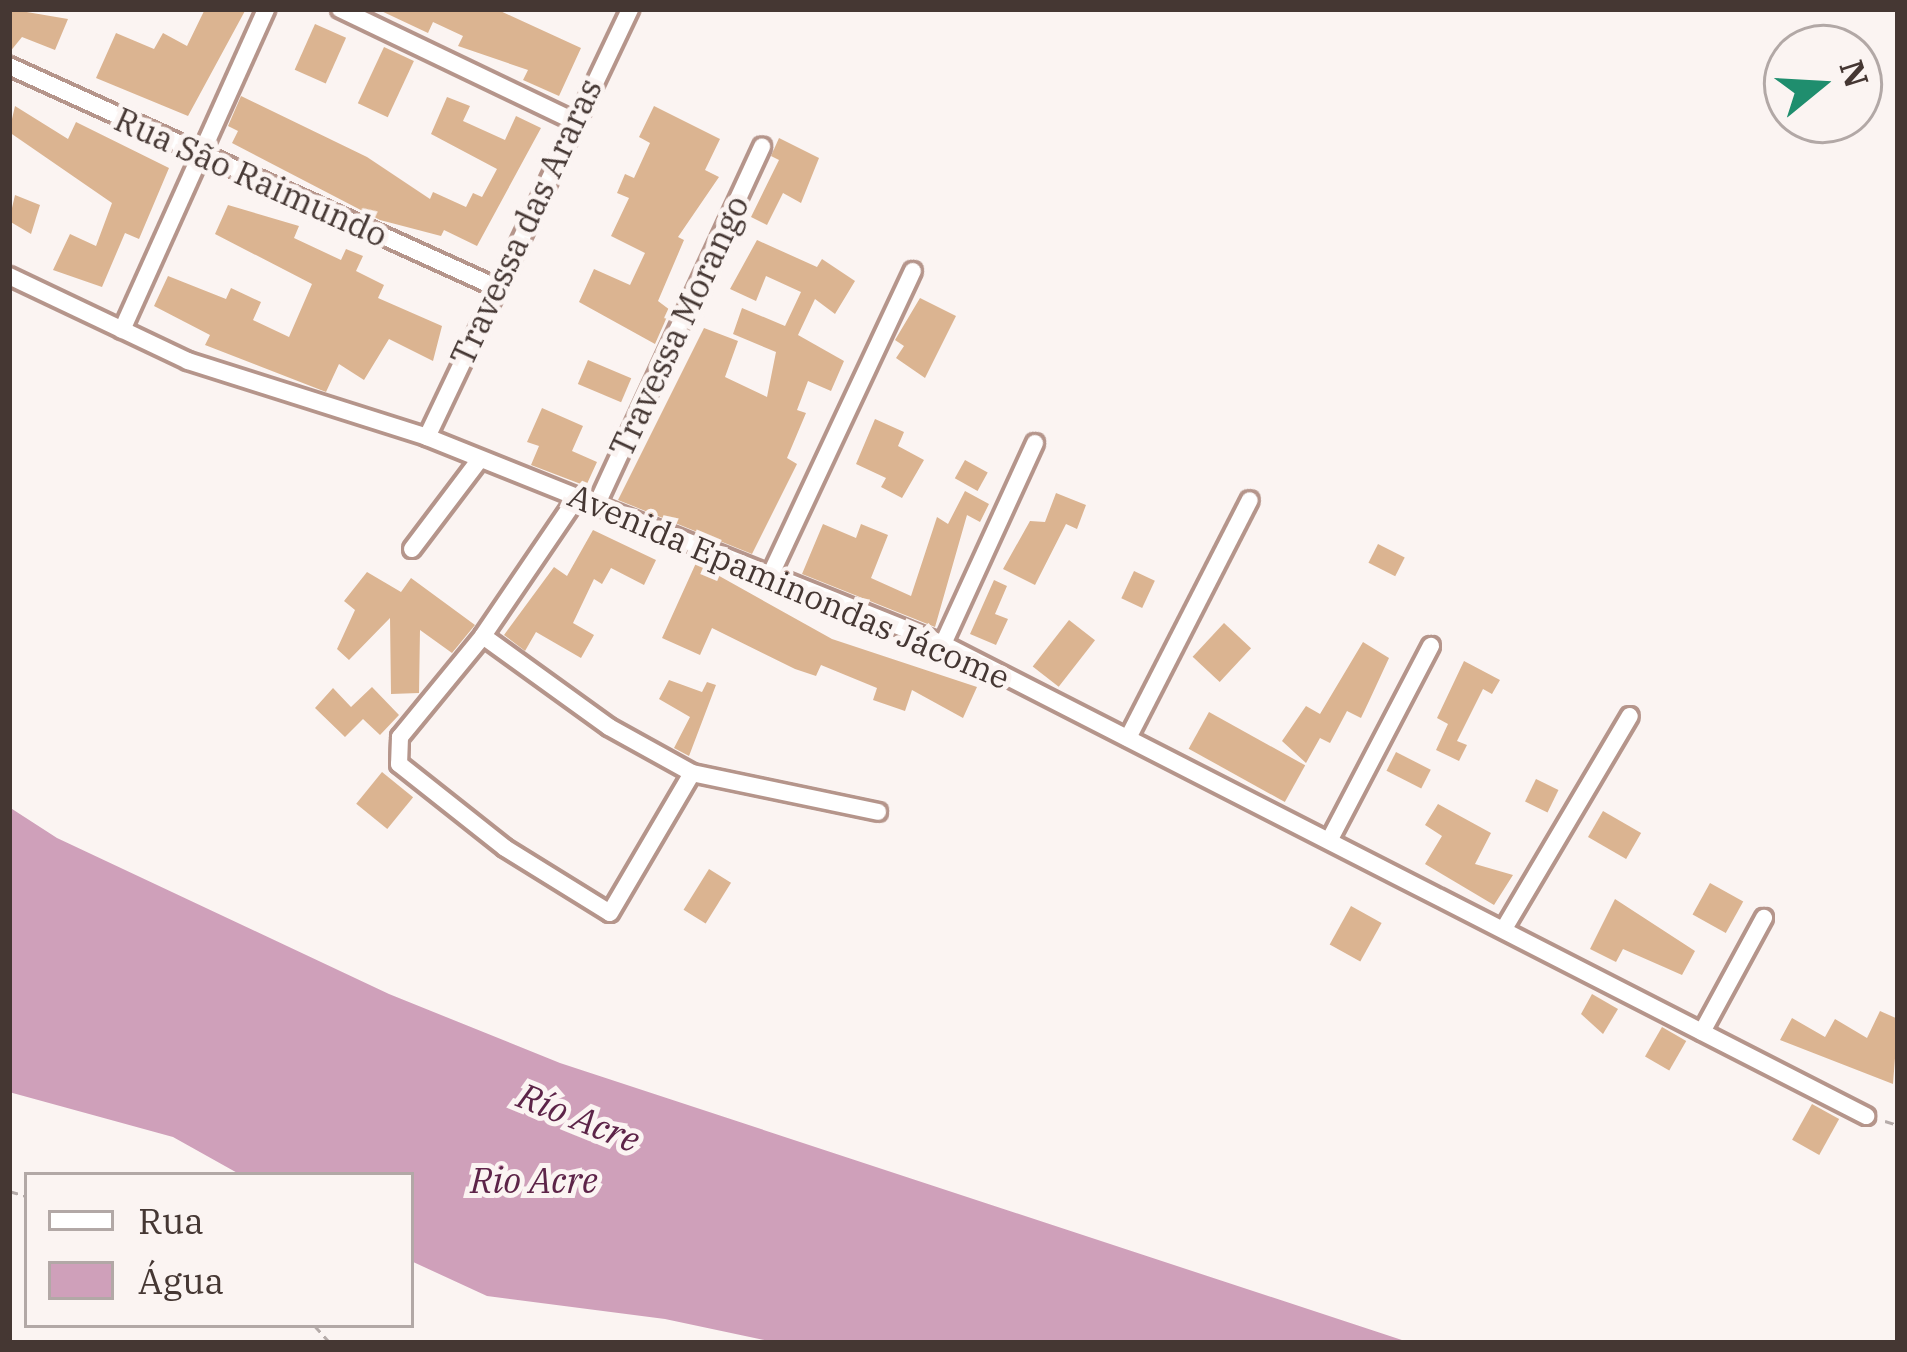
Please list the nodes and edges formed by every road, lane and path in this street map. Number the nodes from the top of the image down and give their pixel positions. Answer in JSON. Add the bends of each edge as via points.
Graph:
{"nodes":[{"id":1,"x":266,"y":9,"type":"edge"},
{"id":2,"x":340,"y":9,"type":"edge"},
{"id":3,"x":630,"y":9,"type":"edge"},
{"id":4,"x":9,"y":66,"type":"edge"},
{"id":5,"x":572,"y":120,"type":"junction"},
{"id":6,"x":762,"y":146,"type":"dead end"},
{"id":7,"x":198,"y":154,"type":"junction"},
{"id":8,"x":913,"y":271,"type":"dead end"},
{"id":9,"x":9,"y":276,"type":"edge"},
{"id":10,"x":493,"y":286,"type":"junction"},
{"id":11,"x":122,"y":330,"type":"junction"},
{"id":12,"x":427,"y":437,"type":"junction"},
{"id":13,"x":1035,"y":443,"type":"dead end"},
{"id":14,"x":480,"y":459,"type":"junction"},
{"id":15,"x":578,"y":496,"type":"junction"},
{"id":16,"x":1250,"y":500,"type":"dead end"},
{"id":17,"x":596,"y":506,"type":"junction"},
{"id":18,"x":412,"y":549,"type":"dead end"},
{"id":19,"x":769,"y":578,"type":"junction"},
{"id":20,"x":483,"y":636,"type":"junction"},
{"id":21,"x":943,"y":644,"type":"junction"},
{"id":22,"x":1431,"y":646,"type":"dead end"},
{"id":23,"x":1630,"y":716,"type":"dead end"},
{"id":24,"x":1128,"y":738,"type":"junction"},
{"id":25,"x":692,"y":773,"type":"junction"},
{"id":26,"x":878,"y":812,"type":"dead end"},
{"id":27,"x":1330,"y":838,"type":"junction"},
{"id":28,"x":1765,"y":917,"type":"dead end"},
{"id":29,"x":1504,"y":927,"type":"junction"},
{"id":30,"x":1702,"y":1032,"type":"junction"},
{"id":31,"x":1866,"y":1116,"type":"dead end"}],
"edges":[{"from":1,"to":7,"type":"street"},
{"from":2,"to":5,"type":"street"},
{"from":3,"to":5,"type":"street","name":"Travessa das Araras"},
{"from":4,"to":7,"type":"street","name":"Rua São Raimundo"},
{"from":5,"to":10,"type":"street","name":"Travessa das Araras"},
{"from":6,"to":17,"type":"street","name":"Travessa Morango"},
{"from":7,"to":10,"type":"street","name":"Rua São Raimundo"},
{"from":7,"to":11,"type":"street"},
{"from":8,"to":19,"type":"street"},
{"from":9,"to":11,"type":"street","name":"Avenida Epaminondas Jácome"},
{"from":10,"to":12,"type":"street","name":"Travessa das Araras"},
{"from":11,"to":12,"type":"street","name":"Avenida Epaminondas Jácome","via":[[266,390]]},
{"from":12,"to":14,"type":"street","name":"Avenida Epaminondas Jácome"},
{"from":13,"to":21,"type":"street"},
{"from":14,"to":15,"type":"street","name":"Avenida Epaminondas Jácome"},
{"from":14,"to":18,"type":"street"},
{"from":15,"to":17,"type":"street","name":"Avenida Epaminondas Jácome"},
{"from":15,"to":20,"type":"street"},
{"from":16,"to":24,"type":"street"},
{"from":17,"to":19,"type":"street","name":"Avenida Epaminondas Jácome"},
{"from":19,"to":21,"type":"street","name":"Avenida Epaminondas Jácome"},
{"from":20,"to":25,"type":"street","via":[[609,727]]},
{"from":20,"to":25,"type":"street","via":[[394,748],[399,764],[505,848],[610,913]]},
{"from":21,"to":24,"type":"street","name":"Avenida Epaminondas Jácome"},
{"from":22,"to":27,"type":"street"},
{"from":23,"to":29,"type":"street"},
{"from":24,"to":27,"type":"street","name":"Avenida Epaminondas Jácome"},
{"from":25,"to":26,"type":"street"},
{"from":27,"to":29,"type":"street","name":"Avenida Epaminondas Jácome"},
{"from":28,"to":30,"type":"street"},
{"from":29,"to":30,"type":"street","name":"Avenida Epaminondas Jácome"},
{"from":30,"to":31,"type":"street","name":"Avenida Epaminondas Jácome"}]}
